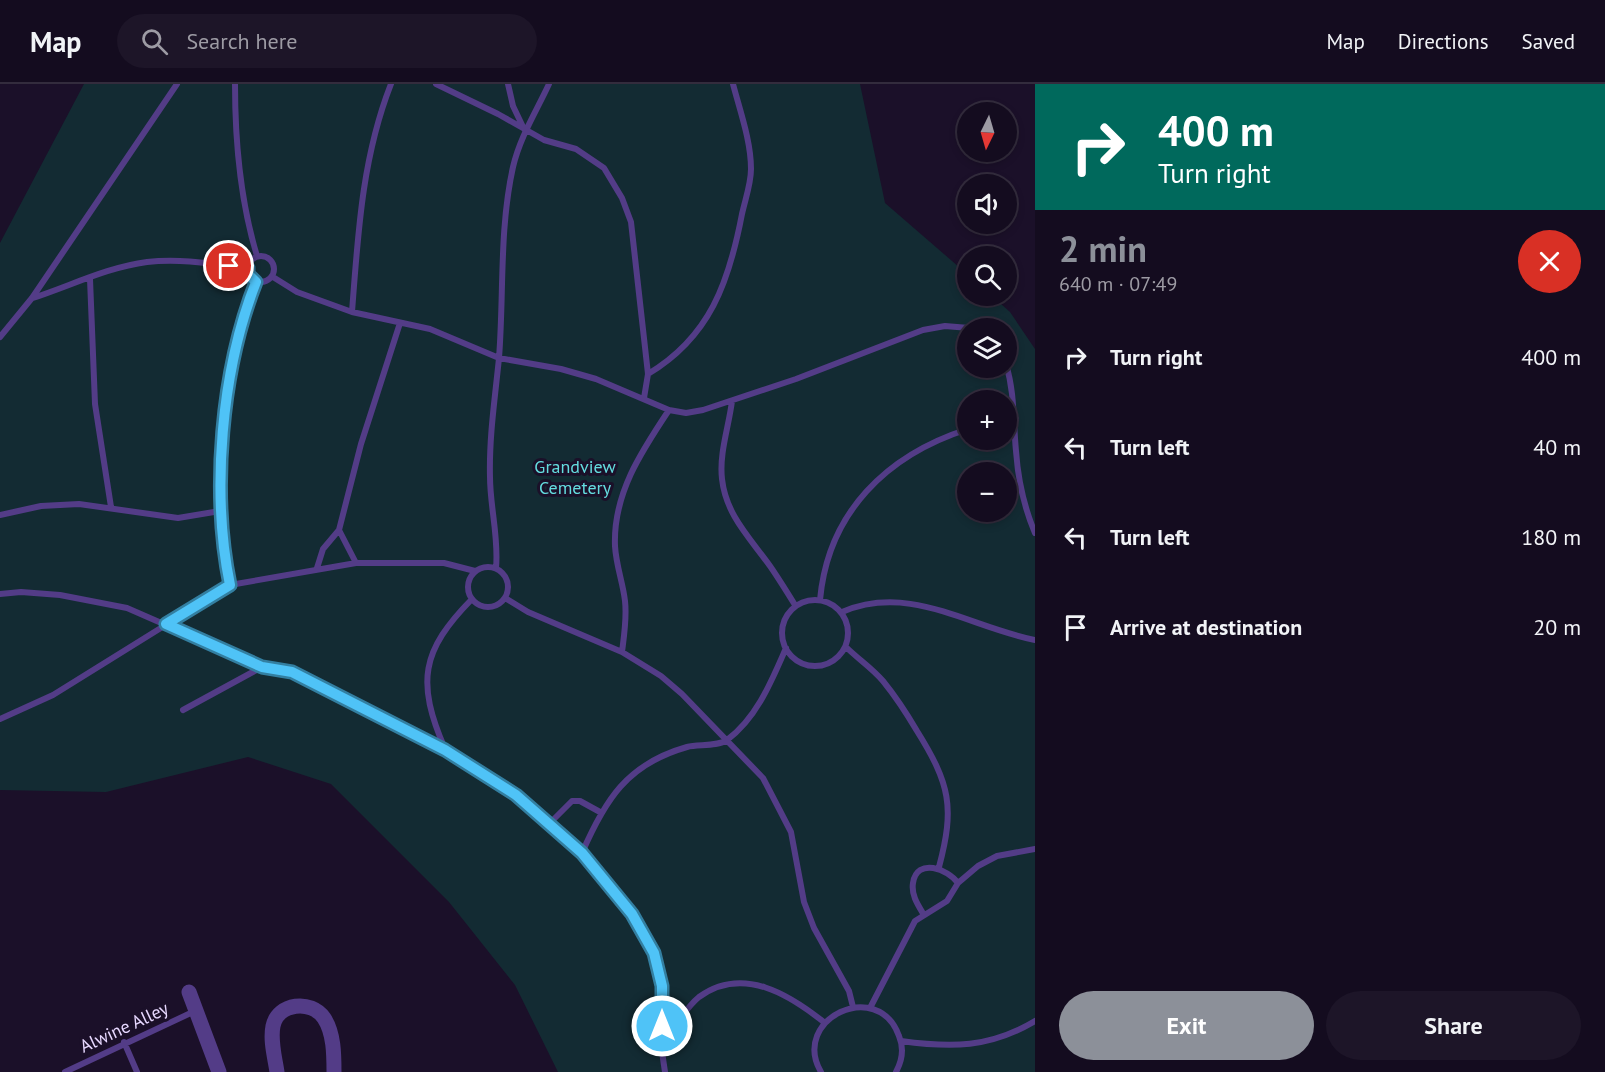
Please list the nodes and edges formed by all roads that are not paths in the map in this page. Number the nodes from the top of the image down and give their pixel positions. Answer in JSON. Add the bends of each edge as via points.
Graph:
{"nodes":[{"id":1,"x":177,"y":84,"type":"edge"},
{"id":2,"x":235,"y":84,"type":"edge"},
{"id":3,"x":391,"y":84,"type":"edge"},
{"id":4,"x":436,"y":84,"type":"edge"},
{"id":5,"x":508,"y":84,"type":"edge"},
{"id":6,"x":549,"y":84,"type":"edge"},
{"id":7,"x":733,"y":84,"type":"edge"},
{"id":8,"x":524,"y":130,"type":"junction"},
{"id":9,"x":257,"y":256,"type":"junction"},
{"id":10,"x":248,"y":268,"type":"junction"},
{"id":11,"x":273,"y":277,"type":"junction"},
{"id":12,"x":90,"y":279,"type":"junction"},
{"id":13,"x":256,"y":282,"type":"junction"},
{"id":14,"x":32,"y":298,"type":"junction"},
{"id":15,"x":352,"y":312,"type":"junction"},
{"id":16,"x":400,"y":323,"type":"junction"},
{"id":17,"x":957,"y":327,"type":"edge"},
{"id":18,"x":0,"y":337,"type":"edge"},
{"id":19,"x":499,"y":358,"type":"junction"},
{"id":20,"x":648,"y":374,"type":"junction"},
{"id":21,"x":644,"y":398,"type":"junction"},
{"id":22,"x":732,"y":401,"type":"junction"},
{"id":23,"x":669,"y":410,"type":"junction"},
{"id":24,"x":957,"y":432,"type":"edge"},
{"id":25,"x":1016,"y":450,"type":"edge"},
{"id":26,"x":111,"y":507,"type":"junction"},
{"id":27,"x":220,"y":512,"type":"junction"},
{"id":28,"x":0,"y":515,"type":"edge"},
{"id":29,"x":339,"y":530,"type":"junction"},
{"id":30,"x":1035,"y":533,"type":"edge"},
{"id":31,"x":356,"y":563,"type":"junction"},
{"id":32,"x":317,"y":568,"type":"junction"},
{"id":33,"x":496,"y":568,"type":"junction"},
{"id":34,"x":475,"y":572,"type":"junction"},
{"id":35,"x":230,"y":585,"type":"junction"},
{"id":36,"x":0,"y":594,"type":"edge"},
{"id":37,"x":505,"y":598,"type":"junction"},
{"id":38,"x":472,"y":599,"type":"junction"},
{"id":39,"x":820,"y":600,"type":"junction"},
{"id":40,"x":795,"y":605,"type":"junction"},
{"id":41,"x":842,"y":612,"type":"junction"},
{"id":42,"x":166,"y":624,"type":"junction"},
{"id":43,"x":1035,"y":640,"type":"edge"},
{"id":44,"x":846,"y":646,"type":"junction"},
{"id":45,"x":786,"y":648,"type":"junction"},
{"id":46,"x":622,"y":652,"type":"junction"},
{"id":47,"x":262,"y":667,"type":"junction"},
{"id":48,"x":183,"y":710,"type":"dead end"},
{"id":49,"x":0,"y":719,"type":"edge"},
{"id":50,"x":725,"y":741,"type":"junction"},
{"id":51,"x":445,"y":750,"type":"junction"},
{"id":52,"x":600,"y":812,"type":"junction"},
{"id":53,"x":550,"y":823,"type":"junction"},
{"id":54,"x":1035,"y":849,"type":"edge"},
{"id":55,"x":582,"y":853,"type":"junction"},
{"id":56,"x":939,"y":867,"type":"junction"},
{"id":57,"x":958,"y":883,"type":"junction"},
{"id":58,"x":924,"y":915,"type":"junction"},
{"id":59,"x":189,"y":992,"type":"dead end"},
{"id":60,"x":854,"y":1007,"type":"junction"},
{"id":61,"x":870,"y":1008,"type":"junction"},
{"id":62,"x":196,"y":1010,"type":"junction"},
{"id":63,"x":1035,"y":1021,"type":"edge"},
{"id":64,"x":825,"y":1023,"type":"junction"},
{"id":65,"x":901,"y":1041,"type":"junction"},
{"id":66,"x":124,"y":1042,"type":"junction"},
{"id":67,"x":662,"y":1045,"type":"junction"},
{"id":68,"x":65,"y":1072,"type":"edge"},
{"id":69,"x":137,"y":1072,"type":"edge"},
{"id":70,"x":219,"y":1072,"type":"edge"},
{"id":71,"x":277,"y":1072,"type":"edge"},
{"id":72,"x":334,"y":1072,"type":"edge"},
{"id":73,"x":665,"y":1072,"type":"edge"},
{"id":74,"x":821,"y":1072,"type":"edge"},
{"id":75,"x":896,"y":1072,"type":"edge"}],
"edges":[{"from":1,"to":14,"type":"lane"},
{"from":2,"to":9,"type":"lane","via":[[239,177]]},
{"from":3,"to":15,"type":"lane","via":[[366,169]]},
{"from":4,"to":8,"type":"lane"},
{"from":5,"to":8,"type":"lane"},
{"from":6,"to":8,"type":"lane","via":[[533,120]]},
{"from":7,"to":20,"type":"lane","via":[[750,151],[751,172],[730,272],[716,304],[698,329],[673,359]]},
{"from":8,"to":19,"type":"lane","via":[[513,165],[505,216]]},
{"from":8,"to":20,"type":"lane","via":[[576,149],[604,168],[622,198],[631,222]]},
{"from":9,"to":10,"type":"lane"},
{"from":9,"to":11,"type":"lane","via":[[272,261]]},
{"from":10,"to":12,"type":"lane","via":[[147,262]]},
{"from":10,"to":13,"type":"lane"},
{"from":11,"to":13,"type":"lane"},
{"from":11,"to":15,"type":"lane","via":[[297,292]]},
{"from":12,"to":14,"type":"lane"},
{"from":12,"to":26,"type":"lane","via":[[95,404]]},
{"from":13,"to":27,"type":"lane","via":[[231,368]]},
{"from":14,"to":18,"type":"lane"},
{"from":15,"to":16,"type":"lane"},
{"from":16,"to":19,"type":"lane","via":[[430,329]]},
{"from":16,"to":29,"type":"lane","via":[[361,444]]},
{"from":17,"to":22,"type":"lane","via":[[923,330]]},
{"from":19,"to":21,"type":"lane","via":[[561,369]]},
{"from":19,"to":33,"type":"lane","via":[[490,420]]},
{"from":20,"to":21,"type":"lane"},
{"from":21,"to":23,"type":"lane"},
{"from":22,"to":23,"type":"lane","via":[[703,410]]},
{"from":22,"to":40,"type":"lane","via":[[722,457],[728,504],[737,524]]},
{"from":23,"to":46,"type":"lane","via":[[632,470],[616,521],[615,548],[626,602]]},
{"from":24,"to":39,"type":"lane","via":[[936,439],[877,478],[850,512],[833,543],[823,570]]},
{"from":25,"to":30,"type":"lane","via":[[1026,510]]},
{"from":26,"to":27,"type":"lane","via":[[178,518]]},
{"from":26,"to":28,"type":"lane","via":[[41,506]]},
{"from":27,"to":35,"type":"lane"},
{"from":29,"to":31,"type":"lane"},
{"from":29,"to":32,"type":"lane","via":[[323,549]]},
{"from":31,"to":32,"type":"lane"},
{"from":31,"to":34,"type":"lane","via":[[444,563]]},
{"from":32,"to":35,"type":"lane"},
{"from":33,"to":34,"type":"lane","via":[[485,567]]},
{"from":33,"to":37,"type":"lane","via":[[508,581]]},
{"from":34,"to":38,"type":"lane","via":[[469,580]]},
{"from":35,"to":42,"type":"lane"},
{"from":36,"to":42,"type":"lane","via":[[21,591],[100,601]]},
{"from":37,"to":38,"type":"lane","via":[[489,607]]},
{"from":37,"to":46,"type":"lane","via":[[528,612]]},
{"from":38,"to":51,"type":"lane","via":[[449,623],[434,647],[428,667],[426,683],[431,713]]},
{"from":39,"to":40,"type":"lane"},
{"from":39,"to":41,"type":"lane","via":[[834,604]]},
{"from":40,"to":45,"type":"lane","via":[[783,622]]},
{"from":41,"to":43,"type":"lane","via":[[879,601],[916,602]]},
{"from":41,"to":44,"type":"lane","via":[[848,624]]},
{"from":42,"to":47,"type":"lane"},
{"from":42,"to":49,"type":"lane","via":[[52,695]]},
{"from":44,"to":45,"type":"lane","via":[[831,663],[820,666],[798,661]]},
{"from":44,"to":56,"type":"lane","via":[[900,704],[946,783],[948,822]]},
{"from":45,"to":50,"type":"lane","via":[[751,716]]},
{"from":46,"to":50,"type":"lane","via":[[682,694]]},
{"from":47,"to":48,"type":"lane"},
{"from":47,"to":51,"type":"lane","via":[[292,672]]},
{"from":50,"to":52,"type":"lane","via":[[688,747],[656,758],[625,779]]},
{"from":50,"to":60,"type":"lane","via":[[763,778],[780,806],[791,832],[804,902]]},
{"from":51,"to":53,"type":"lane","via":[[516,795]]},
{"from":52,"to":53,"type":"lane","via":[[572,801]]},
{"from":52,"to":55,"type":"lane"},
{"from":53,"to":55,"type":"lane"},
{"from":54,"to":57,"type":"lane","via":[[997,856]]},
{"from":55,"to":67,"type":"lane","via":[[632,914],[654,953],[662,986]]},
{"from":56,"to":57,"type":"lane","via":[[952,873]]},
{"from":56,"to":58,"type":"lane","via":[[928,867],[913,880],[916,902]]},
{"from":57,"to":58,"type":"lane","via":[[947,901]]},
{"from":58,"to":61,"type":"lane","via":[[915,921],[903,940]]},
{"from":59,"to":62,"type":"street"},
{"from":60,"to":61,"type":"lane"},
{"from":60,"to":64,"type":"lane"},
{"from":61,"to":65,"type":"lane","via":[[890,1020]]},
{"from":62,"to":66,"type":"lane","name":"Alwine Alley"},
{"from":62,"to":70,"type":"street"},
{"from":63,"to":65,"type":"lane","via":[[970,1046]]},
{"from":64,"to":67,"type":"lane","via":[[781,992],[748,984],[725,986],[699,997]]},
{"from":64,"to":74,"type":"lane","via":[[815,1045]]},
{"from":65,"to":75,"type":"lane","via":[[902,1054]]},
{"from":66,"to":68,"type":"lane","name":"Alwine Alley"},
{"from":66,"to":69,"type":"lane"},
{"from":67,"to":73,"type":"lane"},
{"from":71,"to":72,"type":"street","via":[[274,1023],[279,1013],[296,1006],[315,1010],[327,1023]]}]}
